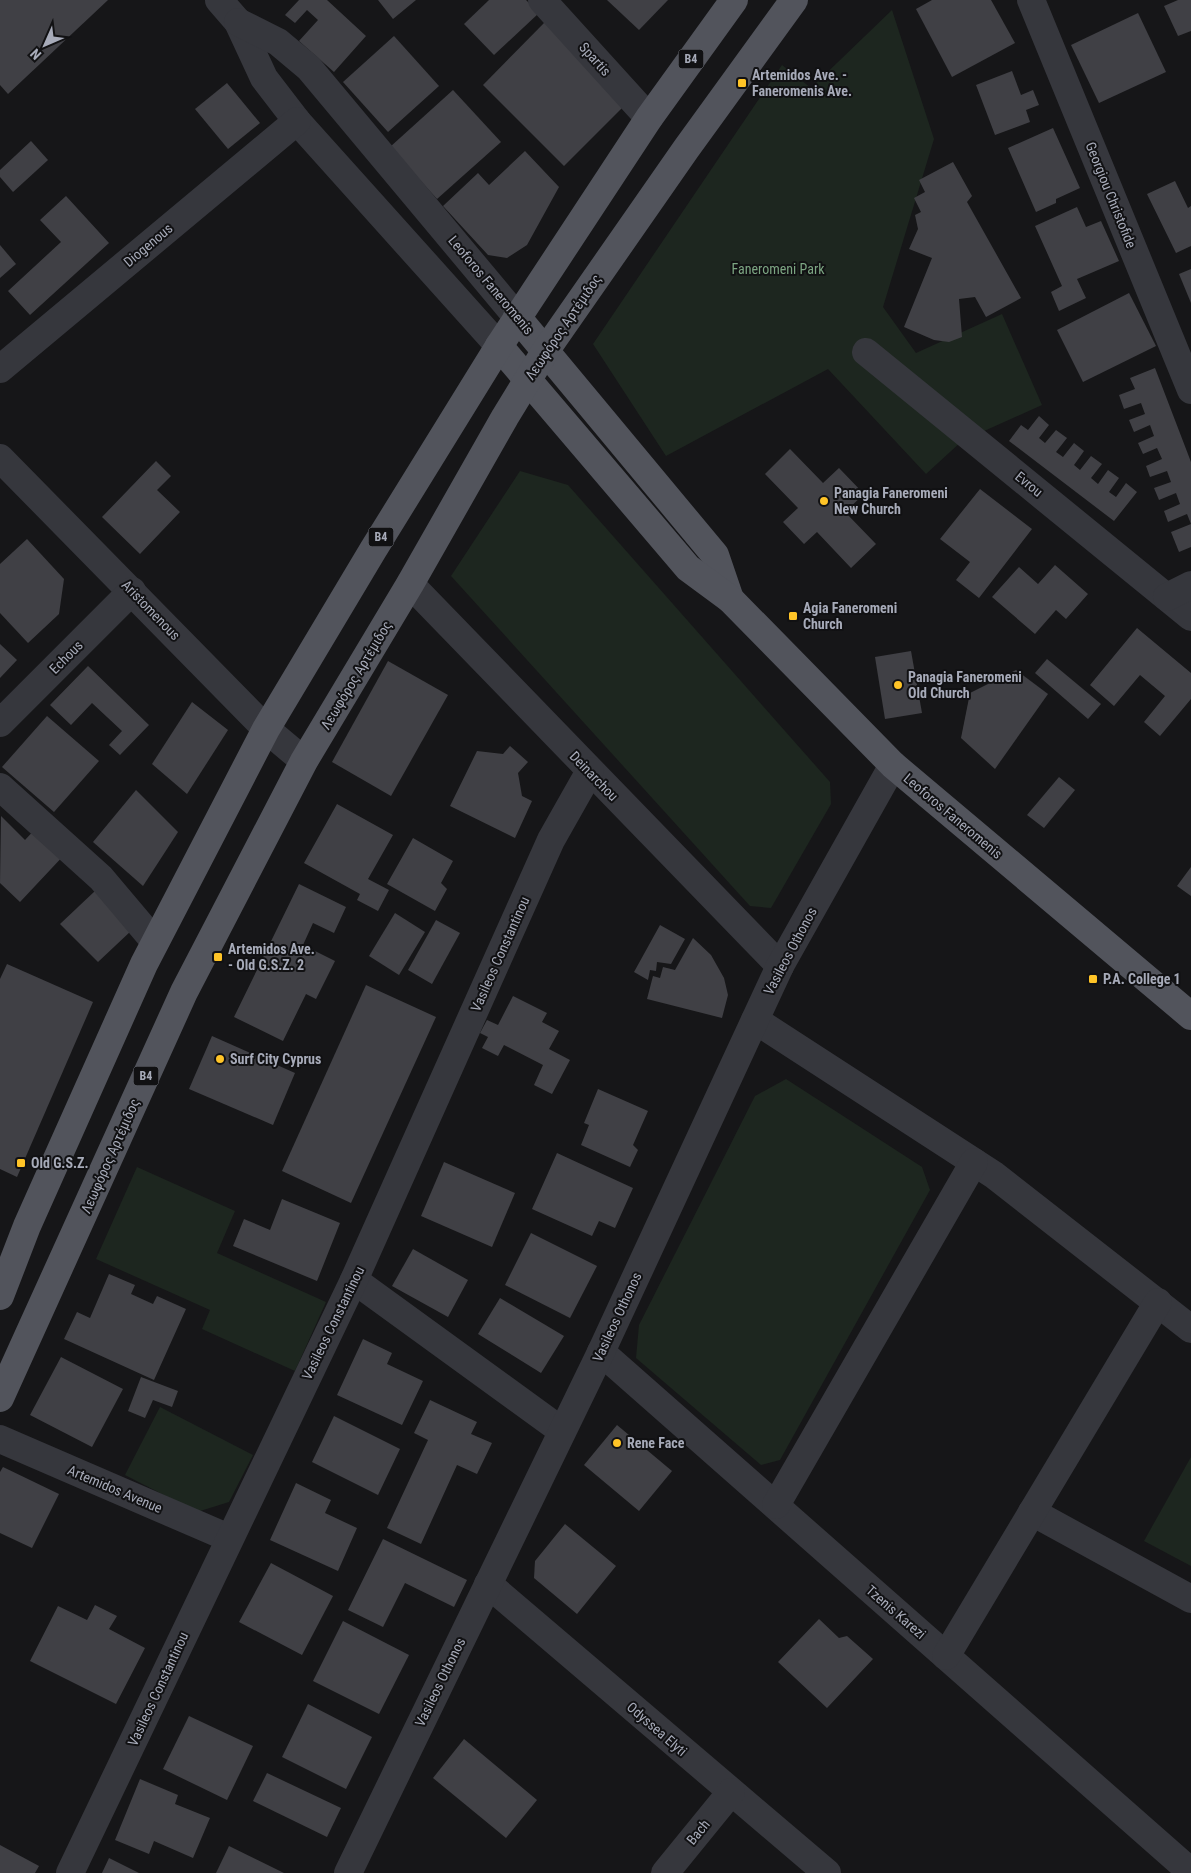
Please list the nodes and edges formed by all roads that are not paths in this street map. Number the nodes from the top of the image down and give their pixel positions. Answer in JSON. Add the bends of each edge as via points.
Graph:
{"nodes":[{"id":1,"x":219,"y":0,"type":"edge"},
{"id":2,"x":542,"y":0,"type":"edge"},
{"id":3,"x":734,"y":0,"type":"edge"},
{"id":4,"x":794,"y":0,"type":"edge"},
{"id":5,"x":1031,"y":0,"type":"edge"},
{"id":6,"x":238,"y":22,"type":"junction"},
{"id":7,"x":649,"y":118,"type":"junction"},
{"id":8,"x":297,"y":121,"type":"junction"},
{"id":9,"x":517,"y":317,"type":"junction"},
{"id":10,"x":499,"y":346,"type":"junction"},
{"id":11,"x":546,"y":350,"type":"junction"},
{"id":12,"x":866,"y":352,"type":"dead end"},
{"id":13,"x":0,"y":369,"type":"edge"},
{"id":14,"x":528,"y":378,"type":"junction"},
{"id":15,"x":1191,"y":390,"type":"edge"},
{"id":16,"x":0,"y":458,"type":"edge"},
{"id":17,"x":410,"y":584,"type":"junction"},
{"id":18,"x":1191,"y":585,"type":"edge"},
{"id":19,"x":132,"y":591,"type":"junction"},
{"id":20,"x":1167,"y":597,"type":"junction"},
{"id":21,"x":730,"y":599,"type":"junction"},
{"id":22,"x":1191,"y":617,"type":"edge"},
{"id":23,"x":0,"y":723,"type":"edge"},
{"id":24,"x":266,"y":729,"type":"junction"},
{"id":25,"x":304,"y":761,"type":"junction"},
{"id":26,"x":893,"y":765,"type":"junction"},
{"id":27,"x":590,"y":771,"type":"junction"},
{"id":28,"x":0,"y":787,"type":"edge"},
{"id":29,"x":155,"y":942,"type":"junction"},
{"id":30,"x":780,"y":966,"type":"junction"},
{"id":31,"x":1191,"y":1016,"type":"edge"},
{"id":32,"x":755,"y":1020,"type":"junction"},
{"id":33,"x":974,"y":1162,"type":"junction"},
{"id":34,"x":354,"y":1280,"type":"junction"},
{"id":35,"x":0,"y":1296,"type":"edge"},
{"id":36,"x":1158,"y":1302,"type":"junction"},
{"id":37,"x":1191,"y":1329,"type":"edge"},
{"id":38,"x":602,"y":1352,"type":"junction"},
{"id":39,"x":0,"y":1398,"type":"edge"},
{"id":40,"x":562,"y":1431,"type":"junction"},
{"id":41,"x":0,"y":1439,"type":"edge"},
{"id":42,"x":776,"y":1506,"type":"junction"},
{"id":43,"x":1032,"y":1512,"type":"junction"},
{"id":44,"x":229,"y":1538,"type":"junction"},
{"id":45,"x":488,"y":1584,"type":"junction"},
{"id":46,"x":1191,"y":1600,"type":"edge"},
{"id":47,"x":946,"y":1656,"type":"junction"},
{"id":48,"x":731,"y":1792,"type":"junction"},
{"id":49,"x":1191,"y":1872,"type":"edge"},
{"id":50,"x":70,"y":1873,"type":"edge"},
{"id":51,"x":348,"y":1873,"type":"edge"},
{"id":52,"x":665,"y":1873,"type":"edge"},
{"id":53,"x":827,"y":1873,"type":"edge"}],
"edges":[{"from":1,"to":6,"type":"street","name":"Leoforos Faneromenis"},
{"from":2,"to":7,"type":"street","name":"Spartis"},
{"from":3,"to":7,"type":"main road","number":"B4"},
{"from":4,"to":11,"type":"main road","name":"Λεωφόρος Αρτέμιδος","number":"B4"},
{"from":5,"to":15,"type":"street","name":"Georgiou Christofide"},
{"from":6,"to":8,"type":"street","name":"Leoforos Faneromenis","via":[[264,78]]},
{"from":6,"to":9,"type":"street","name":"Leoforos Faneromenis","via":[[278,42],[309,68]]},
{"from":7,"to":9,"type":"main road","number":"B4"},
{"from":8,"to":10,"type":"street","name":"Leoforos Faneromenis"},
{"from":8,"to":13,"type":"street","name":"Diogenous"},
{"from":9,"to":10,"type":"main road","number":"B4"},
{"from":9,"to":11,"type":"main road","name":"Leoforos Faneromenis"},
{"from":10,"to":14,"type":"main road","name":"Leoforos Faneromenis"},
{"from":10,"to":24,"type":"main road","number":"B4"},
{"from":11,"to":14,"type":"main road","name":"Λεωφόρος Αρτέμιδος","number":"B4"},
{"from":11,"to":21,"type":"main road","name":"Leoforos Faneromenis","via":[[715,554]]},
{"from":12,"to":20,"type":"street","name":"Evrou"},
{"from":14,"to":17,"type":"main road","name":"Λεωφόρος Αρτέμιδος","number":"B4"},
{"from":14,"to":21,"type":"main road","name":"Leoforos Faneromenis","via":[[688,568]]},
{"from":16,"to":19,"type":"street","name":"Aristomenous"},
{"from":17,"to":25,"type":"main road","name":"Λεωφόρος Αρτέμιδος","number":"B4"},
{"from":17,"to":27,"type":"street","name":"Deinarchou"},
{"from":18,"to":20,"type":"street"},
{"from":19,"to":23,"type":"street","name":"Echous"},
{"from":19,"to":24,"type":"street","name":"Aristomenous"},
{"from":20,"to":22,"type":"street","name":"Evrou"},
{"from":21,"to":26,"type":"main road","name":"Leoforos Faneromenis"},
{"from":24,"to":25,"type":"street","name":"Aristomenous"},
{"from":24,"to":29,"type":"main road","number":"B4"},
{"from":25,"to":39,"type":"main road","name":"Λεωφόρος Αρτέμιδος","number":"B4","via":[[184,992]]},
{"from":26,"to":30,"type":"street","name":"Vasileos Othonos"},
{"from":26,"to":31,"type":"main road","name":"Leoforos Faneromenis"},
{"from":27,"to":30,"type":"street","name":"Deinarchou"},
{"from":27,"to":34,"type":"street","name":"Vasileos Constantinou","via":[[551,840]]},
{"from":28,"to":29,"type":"street","via":[[101,878]]},
{"from":29,"to":35,"type":"main road","number":"B4","via":[[27,1226]]},
{"from":30,"to":32,"type":"street","name":"Vasileos Othonos"},
{"from":32,"to":33,"type":"street"},
{"from":32,"to":38,"type":"street","name":"Vasileos Othonos"},
{"from":33,"to":36,"type":"street"},
{"from":33,"to":42,"type":"street"},
{"from":34,"to":40,"type":"street"},
{"from":34,"to":44,"type":"street","name":"Vasileos Constantinou"},
{"from":36,"to":37,"type":"street"},
{"from":36,"to":43,"type":"street"},
{"from":38,"to":40,"type":"street","name":"Vasileos Othonos"},
{"from":38,"to":42,"type":"street","name":"Tzenis Karezi"},
{"from":40,"to":45,"type":"street","name":"Vasileos Othonos"},
{"from":41,"to":44,"type":"street","name":"Artemidos Avenue"},
{"from":42,"to":47,"type":"street","name":"Tzenis Karezi"},
{"from":43,"to":46,"type":"street"},
{"from":43,"to":47,"type":"street"},
{"from":44,"to":50,"type":"street","name":"Vasileos Constantinou"},
{"from":45,"to":48,"type":"street","name":"Odyssea Elyti"},
{"from":45,"to":51,"type":"street","name":"Vasileos Othonos"},
{"from":47,"to":49,"type":"street","name":"Tzenis Karezi"},
{"from":48,"to":52,"type":"street","name":"Bach"},
{"from":48,"to":53,"type":"street","name":"Odyssea Elyti"}]}
